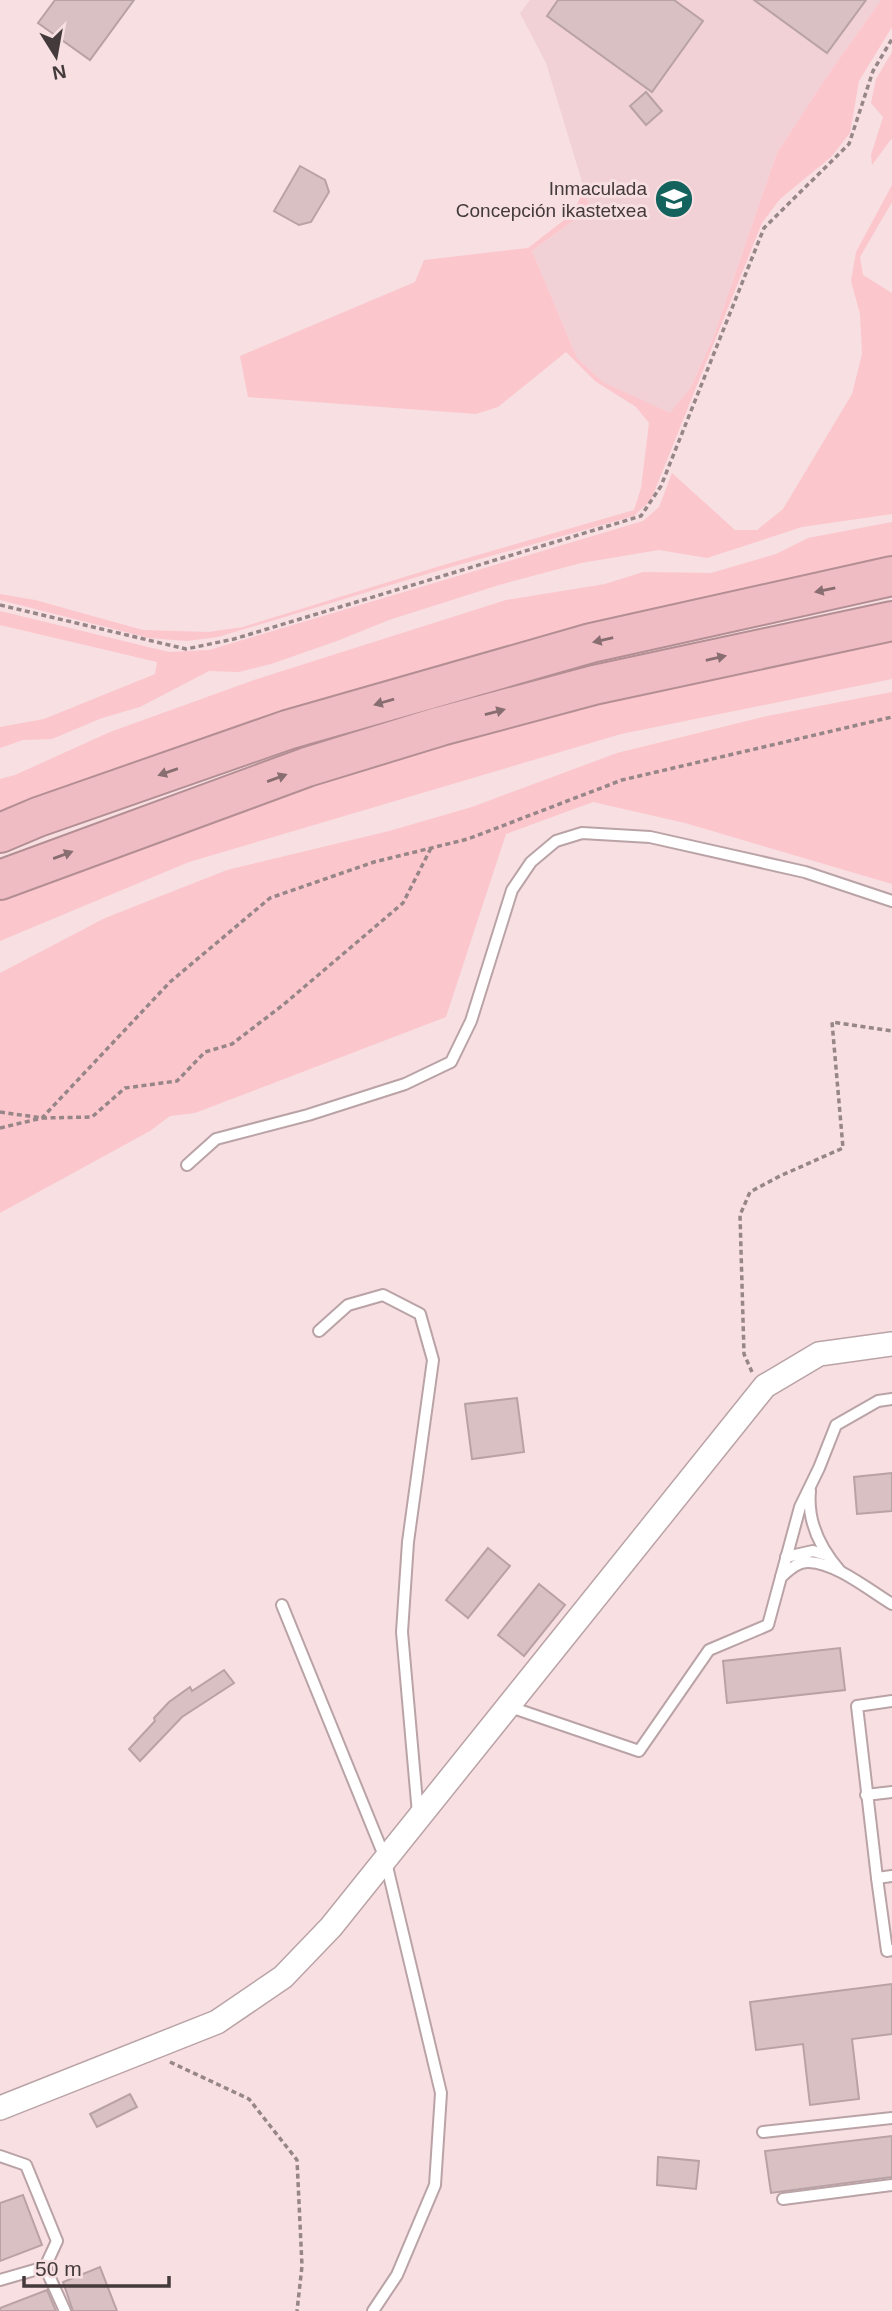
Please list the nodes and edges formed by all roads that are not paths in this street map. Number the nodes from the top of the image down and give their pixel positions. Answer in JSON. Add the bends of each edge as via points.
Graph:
{"nodes":[{"id":1,"x":892,"y":576,"type":"edge"},
{"id":2,"x":892,"y":621,"type":"edge"},
{"id":3,"x":0,"y":834,"type":"edge"},
{"id":4,"x":0,"y":880,"type":"edge"},
{"id":5,"x":892,"y":901,"type":"edge"},
{"id":6,"x":187,"y":1165,"type":"dead end"},
{"id":7,"x":319,"y":1331,"type":"dead end"},
{"id":8,"x":892,"y":1344,"type":"edge"},
{"id":9,"x":892,"y":1399,"type":"edge"},
{"id":10,"x":811,"y":1483,"type":"junction"},
{"id":11,"x":826,"y":1555,"type":"junction"},
{"id":12,"x":786,"y":1557,"type":"junction"},
{"id":13,"x":840,"y":1571,"type":"junction"},
{"id":14,"x":780,"y":1577,"type":"junction"},
{"id":15,"x":892,"y":1604,"type":"edge"},
{"id":16,"x":282,"y":1605,"type":"dead end"},
{"id":17,"x":892,"y":1701,"type":"edge"},
{"id":18,"x":507,"y":1706,"type":"junction"},
{"id":19,"x":892,"y":1791,"type":"edge"},
{"id":20,"x":866,"y":1795,"type":"junction"},
{"id":21,"x":418,"y":1817,"type":"junction"},
{"id":22,"x":385,"y":1858,"type":"junction"},
{"id":23,"x":892,"y":1876,"type":"edge"},
{"id":24,"x":877,"y":1878,"type":"junction"},
{"id":25,"x":892,"y":1951,"type":"edge"},
{"id":26,"x":0,"y":2108,"type":"edge"},
{"id":27,"x":892,"y":2118,"type":"edge"},
{"id":28,"x":763,"y":2132,"type":"dead end"},
{"id":29,"x":0,"y":2156,"type":"edge"},
{"id":30,"x":892,"y":2185,"type":"edge"},
{"id":31,"x":783,"y":2199,"type":"dead end"},
{"id":32,"x":45,"y":2267,"type":"junction"},
{"id":33,"x":0,"y":2280,"type":"edge"},
{"id":34,"x":65,"y":2311,"type":"edge"},
{"id":35,"x":373,"y":2311,"type":"edge"}],
"edges":[{"from":1,"to":3,"type":"highway","one_way":true,"via":[[591,643],[286,730]]},
{"from":4,"to":2,"type":"highway","one_way":true,"via":[[307,767],[441,726],[594,685]]},
{"from":5,"to":6,"type":"lane","via":[[805,872],[650,837],[582,833],[556,841],[531,862],[512,890],[471,1021],[451,1062],[405,1084],[216,1139]]},
{"from":7,"to":21,"type":"lane","via":[[348,1306],[383,1296],[420,1314],[433,1360],[408,1542],[402,1632]]},
{"from":8,"to":18,"type":"street","via":[[819,1354],[765,1386]]},
{"from":9,"to":10,"type":"lane","via":[[878,1401],[836,1425]]},
{"from":10,"to":11,"type":"lane","via":[[811,1519]]},
{"from":10,"to":12,"type":"lane"},
{"from":11,"to":12,"type":"lane","via":[[813,1551]]},
{"from":11,"to":13,"type":"lane"},
{"from":12,"to":14,"type":"lane"},
{"from":13,"to":14,"type":"lane","via":[[808,1562]]},
{"from":13,"to":15,"type":"lane"},
{"from":14,"to":18,"type":"lane","via":[[768,1625],[709,1650],[639,1751]]},
{"from":16,"to":22,"type":"lane"},
{"from":17,"to":20,"type":"lane","via":[[856,1706]]},
{"from":18,"to":21,"type":"street"},
{"from":19,"to":20,"type":"lane"},
{"from":20,"to":24,"type":"lane"},
{"from":21,"to":22,"type":"street"},
{"from":22,"to":26,"type":"street","via":[[331,1927],[283,1977],[217,2022]]},
{"from":22,"to":35,"type":"lane","via":[[441,2092],[435,2185],[397,2275]]},
{"from":23,"to":24,"type":"lane"},
{"from":24,"to":25,"type":"lane","via":[[887,1951]]},
{"from":27,"to":28,"type":"lane"},
{"from":29,"to":32,"type":"lane","via":[[26,2165],[57,2241]]},
{"from":30,"to":31,"type":"lane"},
{"from":32,"to":33,"type":"lane"},
{"from":32,"to":34,"type":"lane"}]}
